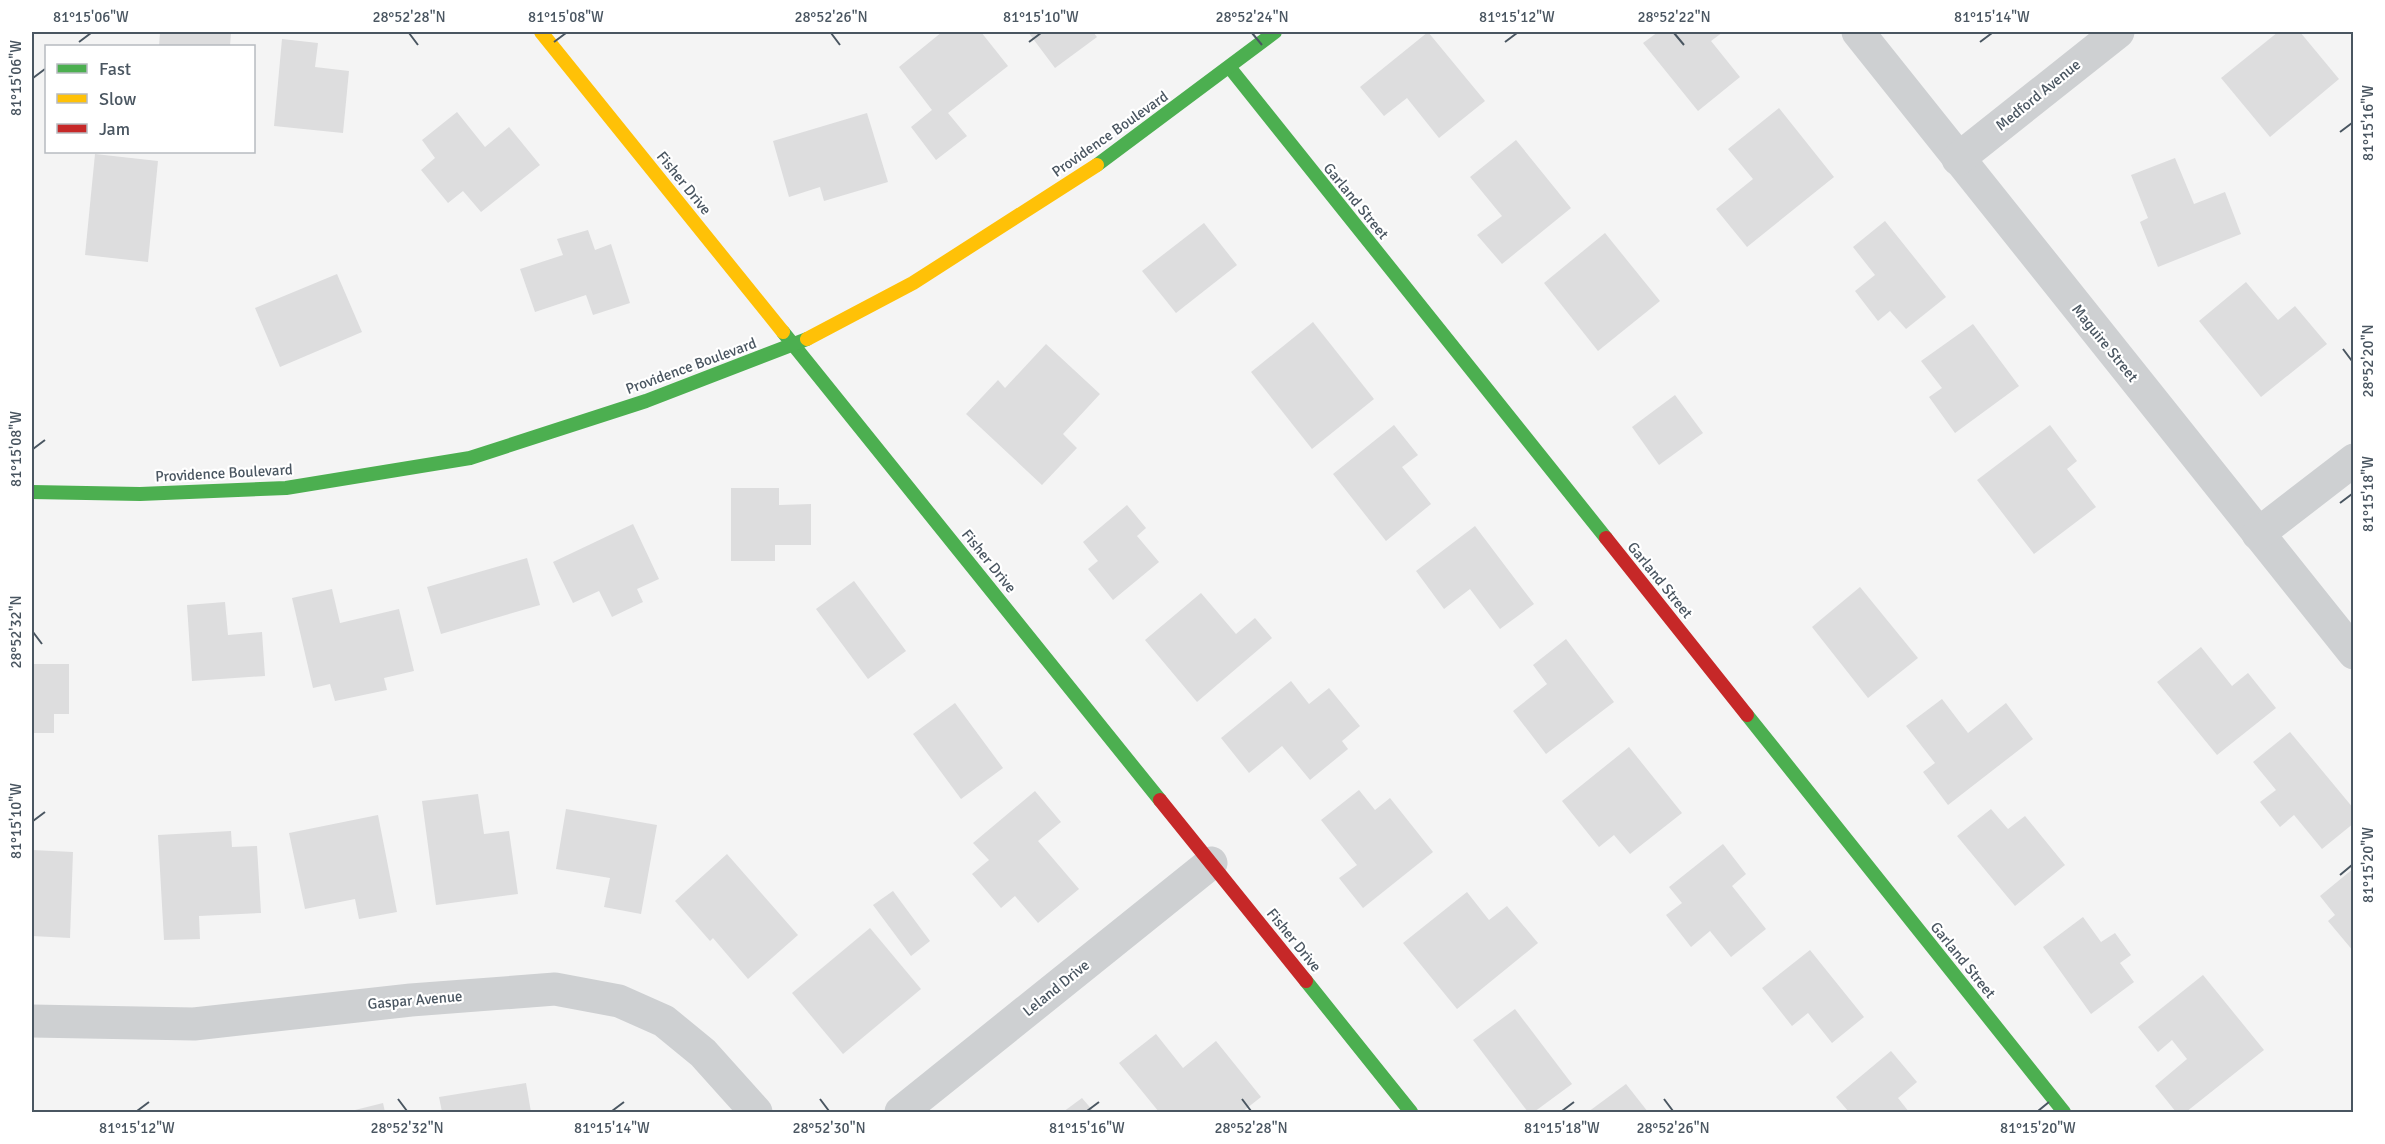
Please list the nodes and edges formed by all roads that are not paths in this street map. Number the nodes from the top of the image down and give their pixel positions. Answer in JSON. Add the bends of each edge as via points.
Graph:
{"nodes":[{"id":1,"x":541,"y":32,"type":"edge"},
{"id":2,"x":1275,"y":32,"type":"edge"},
{"id":3,"x":1858,"y":32,"type":"edge"},
{"id":4,"x":2118,"y":32,"type":"edge"},
{"id":5,"x":1230,"y":69,"type":"junction"},
{"id":6,"x":1958,"y":159,"type":"junction"},
{"id":7,"x":794,"y":346,"type":"junction"},
{"id":8,"x":2354,"y":460,"type":"edge"},
{"id":9,"x":32,"y":492,"type":"edge"},
{"id":10,"x":2258,"y":534,"type":"junction"},
{"id":11,"x":2354,"y":653,"type":"edge"},
{"id":12,"x":1211,"y":863,"type":"junction"},
{"id":13,"x":32,"y":1021,"type":"edge"},
{"id":14,"x":756,"y":1113,"type":"edge"},
{"id":15,"x":901,"y":1113,"type":"edge"},
{"id":16,"x":1411,"y":1113,"type":"edge"},
{"id":17,"x":2064,"y":1113,"type":"edge"}],
"edges":[{"from":1,"to":7,"type":"street","name":"Fisher Drive"},
{"from":2,"to":5,"type":"street","name":"Providence Boulevard"},
{"from":3,"to":6,"type":"street","name":"Maguire Street"},
{"from":4,"to":6,"type":"street","name":"Medford Avenue"},
{"from":5,"to":7,"type":"street","name":"Providence Boulevard","via":[[1113,155],[1003,228],[913,283]]},
{"from":5,"to":17,"type":"street","name":"Garland Street"},
{"from":6,"to":10,"type":"street","name":"Maguire Street"},
{"from":7,"to":9,"type":"street","name":"Providence Boulevard","via":[[646,401],[470,458],[286,488],[140,495]]},
{"from":7,"to":12,"type":"street","name":"Fisher Drive"},
{"from":8,"to":10,"type":"street"},
{"from":10,"to":11,"type":"street","name":"Maguire Street"},
{"from":12,"to":15,"type":"street","name":"Leland Drive"},
{"from":12,"to":16,"type":"street","name":"Fisher Drive"},
{"from":13,"to":14,"type":"street","name":"Gaspar Avenue","via":[[195,1024],[555,989],[619,1000],[664,1021],[703,1053]]}]}
